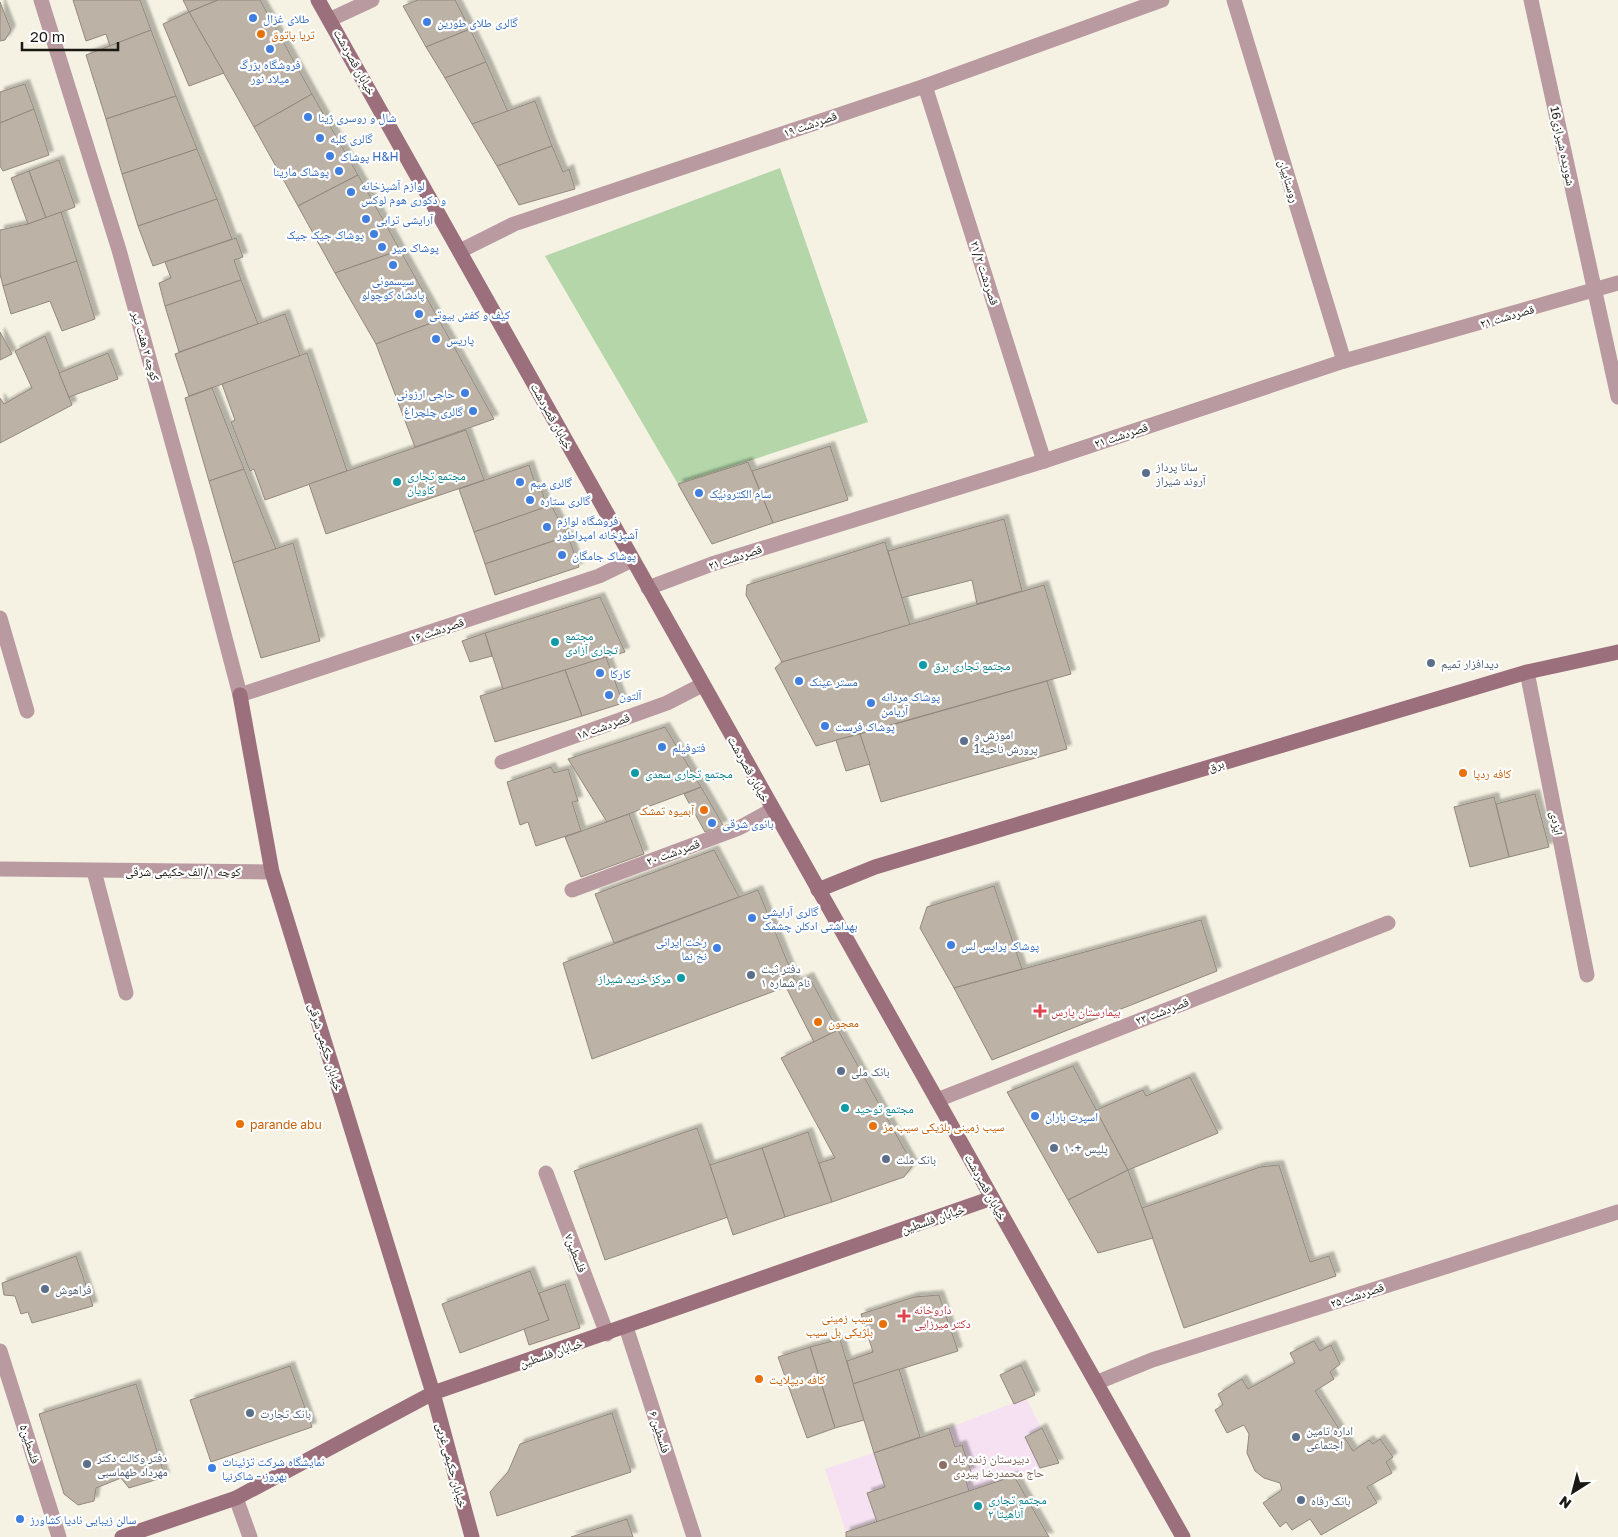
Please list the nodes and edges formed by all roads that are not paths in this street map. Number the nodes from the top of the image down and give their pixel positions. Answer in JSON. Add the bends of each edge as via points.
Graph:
{"nodes":[{"id":1,"x":41,"y":0,"type":"edge"},
{"id":2,"x":318,"y":0,"type":"edge"},
{"id":3,"x":372,"y":0,"type":"edge"},
{"id":4,"x":1162,"y":0,"type":"edge"},
{"id":5,"x":1234,"y":0,"type":"edge"},
{"id":6,"x":1531,"y":0,"type":"edge"},
{"id":7,"x":331,"y":19,"type":"junction"},
{"id":8,"x":925,"y":86,"type":"junction"},
{"id":9,"x":460,"y":251,"type":"junction"},
{"id":10,"x":1618,"y":283,"type":"edge"},
{"id":11,"x":1595,"y":291,"type":"junction"},
{"id":12,"x":1344,"y":361,"type":"junction"},
{"id":13,"x":1618,"y":397,"type":"edge"},
{"id":14,"x":1044,"y":460,"type":"junction"},
{"id":15,"x":632,"y":560,"type":"junction"},
{"id":16,"x":648,"y":588,"type":"junction"},
{"id":17,"x":0,"y":618,"type":"edge"},
{"id":18,"x":1618,"y":652,"type":"edge"},
{"id":19,"x":1527,"y":672,"type":"junction"},
{"id":20,"x":702,"y":685,"type":"junction"},
{"id":21,"x":240,"y":695,"type":"junction"},
{"id":22,"x":27,"y":711,"type":"dead end"},
{"id":23,"x":502,"y":762,"type":"dead end"},
{"id":24,"x":772,"y":810,"type":"junction"},
{"id":25,"x":0,"y":869,"type":"edge"},
{"id":26,"x":94,"y":871,"type":"junction"},
{"id":27,"x":272,"y":872,"type":"junction"},
{"id":28,"x":572,"y":890,"type":"dead end"},
{"id":29,"x":818,"y":890,"type":"junction"},
{"id":30,"x":1388,"y":923,"type":"dead end"},
{"id":31,"x":1586,"y":975,"type":"dead end"},
{"id":32,"x":126,"y":993,"type":"dead end"},
{"id":33,"x":937,"y":1100,"type":"junction"},
{"id":34,"x":546,"y":1173,"type":"dead end"},
{"id":35,"x":992,"y":1198,"type":"junction"},
{"id":36,"x":1618,"y":1212,"type":"edge"},
{"id":37,"x":626,"y":1327,"type":"junction"},
{"id":38,"x":607,"y":1334,"type":"junction"},
{"id":39,"x":0,"y":1351,"type":"edge"},
{"id":40,"x":1098,"y":1382,"type":"junction"},
{"id":41,"x":433,"y":1393,"type":"junction"},
{"id":42,"x":236,"y":1498,"type":"junction"},
{"id":43,"x":59,"y":1537,"type":"edge"},
{"id":44,"x":124,"y":1537,"type":"edge"},
{"id":45,"x":250,"y":1537,"type":"edge"},
{"id":46,"x":472,"y":1537,"type":"edge"},
{"id":47,"x":694,"y":1537,"type":"edge"},
{"id":48,"x":1183,"y":1537,"type":"edge"}],
"edges":[{"from":1,"to":21,"type":"street","name":"کوچه ۲ هفت تیر","via":[[119,250]]},
{"from":2,"to":7,"type":"street","name":"خیابان قصردشت"},
{"from":3,"to":7,"type":"street"},
{"from":4,"to":8,"type":"street","name":"قصردشت ۱۹"},
{"from":5,"to":12,"type":"street","name":"روستاییان"},
{"from":6,"to":11,"type":"street","name":"شوریده شیرازی16"},
{"from":7,"to":9,"type":"street","name":"خیابان قصردشت"},
{"from":8,"to":9,"type":"street","name":"قصردشت ۱۹","via":[[514,224]]},
{"from":8,"to":14,"type":"street","name":"قصردشت ۲۱/۲"},
{"from":9,"to":15,"type":"street","name":"خیابان قصردشت"},
{"from":10,"to":11,"type":"street","name":"قصردشت ۲۱"},
{"from":11,"to":12,"type":"street","name":"قصردشت ۲۱"},
{"from":11,"to":13,"type":"street","name":"شوریده شیرازی16"},
{"from":12,"to":14,"type":"street","name":"قصردشت ۲۱"},
{"from":14,"to":16,"type":"street","name":"قصردشت ۲۱","via":[[712,564]]},
{"from":15,"to":16,"type":"street","name":"خیابان قصردشت"},
{"from":15,"to":21,"type":"street","name":"قصردشت ۱۶","via":[[599,576]]},
{"from":16,"to":20,"type":"street","name":"خیابان قصردشت"},
{"from":17,"to":22,"type":"street"},
{"from":18,"to":19,"type":"street","name":"برق"},
{"from":19,"to":29,"type":"street","name":"برق","via":[[876,867]]},
{"from":19,"to":31,"type":"street","name":"ایزدی"},
{"from":20,"to":23,"type":"street","name":"قصردشت ۱۸","via":[[667,703]]},
{"from":20,"to":24,"type":"street","name":"خیابان قصردشت"},
{"from":21,"to":27,"type":"street","name":"خیابان حکیمی شرقی"},
{"from":24,"to":28,"type":"street","name":"قصردشت ۲۰","via":[[739,828]]},
{"from":24,"to":29,"type":"street","name":"خیابان قصردشت"},
{"from":25,"to":26,"type":"street","name":"کوچه ۱/الف حکیمی شرقی"},
{"from":26,"to":27,"type":"street","name":"کوچه ۱/الف حکیمی شرقی"},
{"from":26,"to":32,"type":"street"},
{"from":27,"to":41,"type":"street","name":"خیابان حکیمی شرقی"},
{"from":29,"to":33,"type":"street","name":"خیابان قصردشت"},
{"from":30,"to":33,"type":"street","name":"قصردشت ۲۳"},
{"from":33,"to":35,"type":"street","name":"خیابان قصردشت"},
{"from":34,"to":38,"type":"street","name":"۷فلسطین"},
{"from":35,"to":37,"type":"street","name":"خیابان فلسطین"},
{"from":35,"to":40,"type":"street","name":"خیابان قصردشت"},
{"from":36,"to":40,"type":"street","name":"قصردشت ۲۵","via":[[1152,1360]]},
{"from":37,"to":38,"type":"street","name":"خیابان فلسطین"},
{"from":37,"to":47,"type":"street","name":"فلسطین ۶"},
{"from":38,"to":41,"type":"street","name":"خیابان فلسطین"},
{"from":39,"to":43,"type":"street","name":"فلسطین۵"},
{"from":40,"to":48,"type":"street","name":"خیابان قصردشت"},
{"from":41,"to":42,"type":"street","name":"خیابان فلسطین"},
{"from":41,"to":46,"type":"street","name":"خیابان حکیمی غربی"},
{"from":42,"to":44,"type":"street","name":"خیابان فلسطین"},
{"from":42,"to":45,"type":"street"}]}
